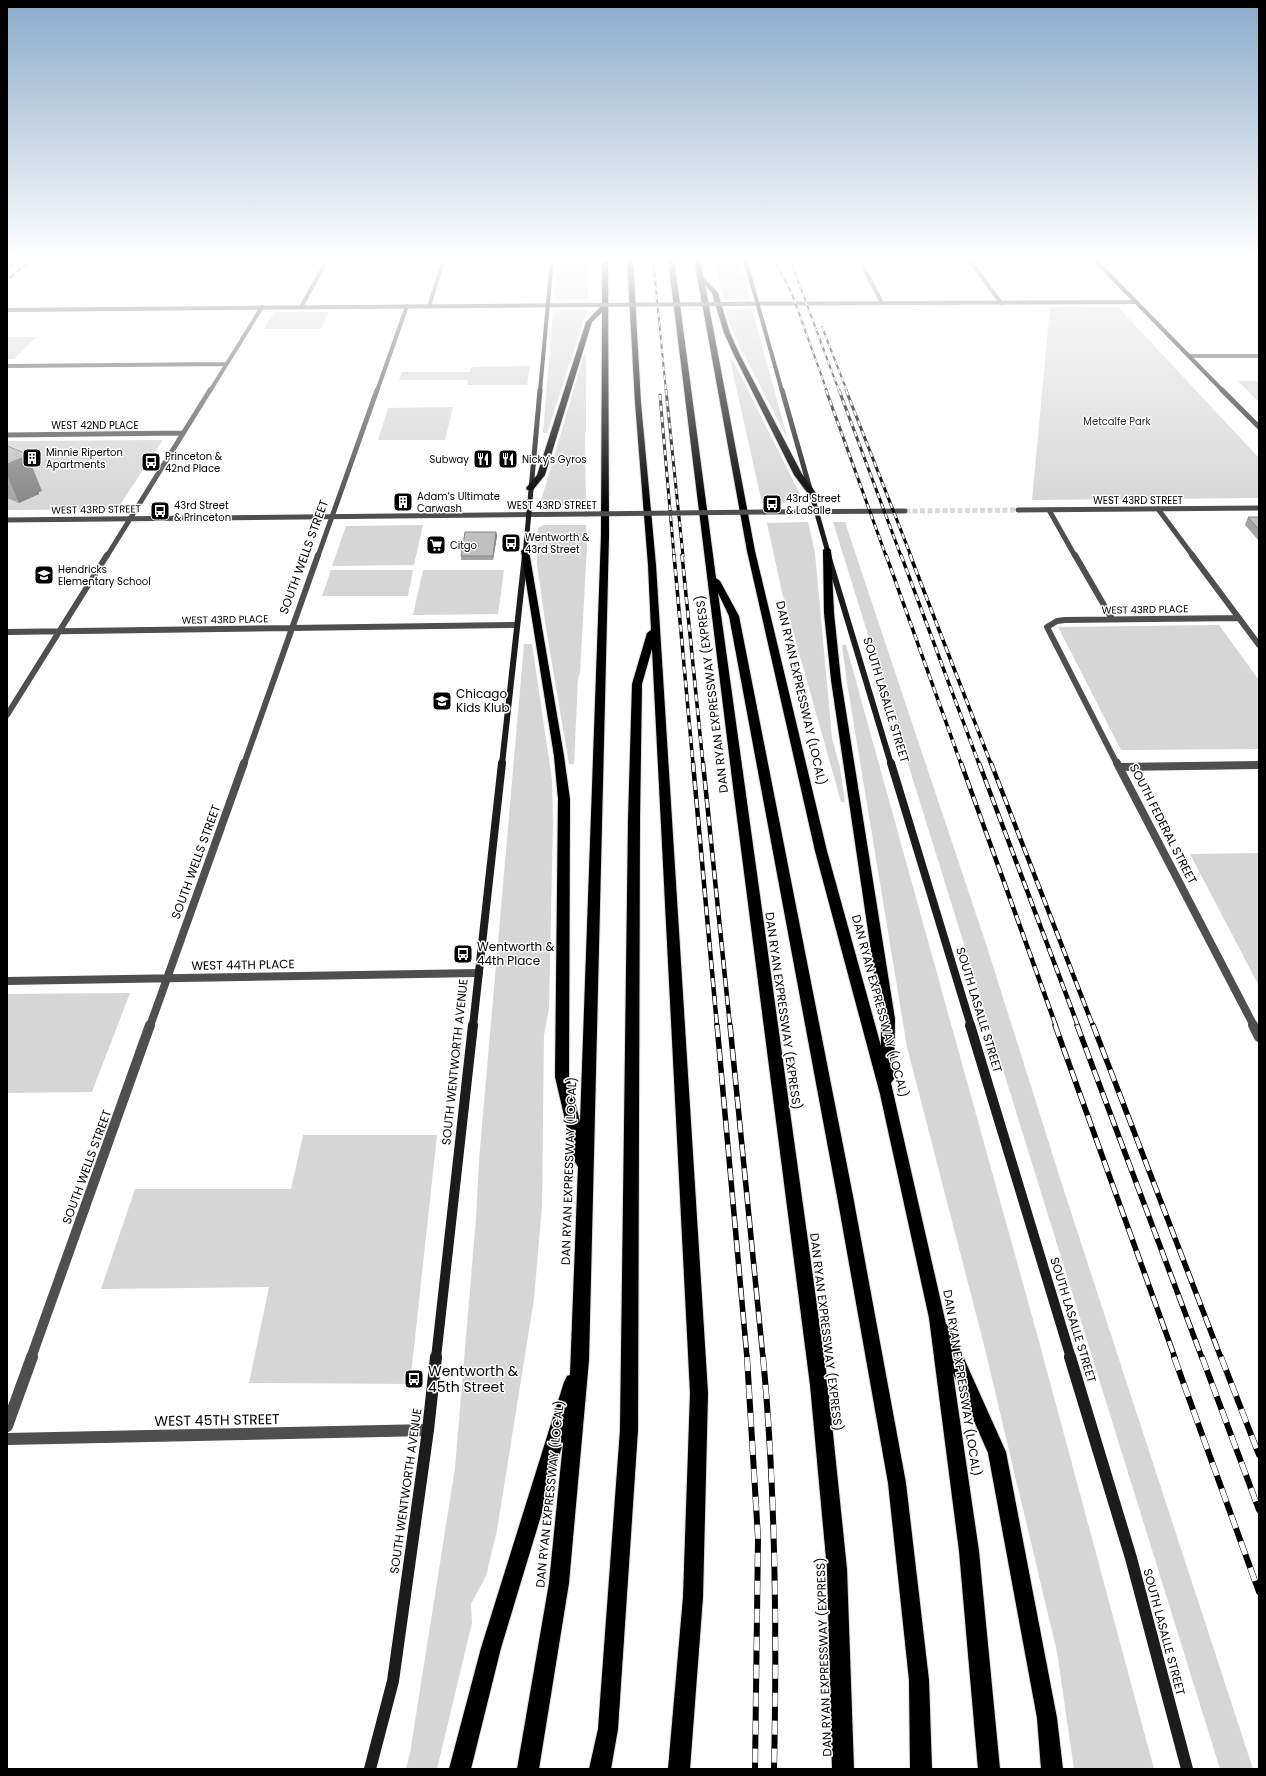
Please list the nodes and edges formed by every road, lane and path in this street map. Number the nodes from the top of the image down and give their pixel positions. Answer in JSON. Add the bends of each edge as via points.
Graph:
{"nodes":[{"id":1,"x":240,"y":342,"type":"edge"},
{"id":2,"x":394,"y":342,"type":"edge"},
{"id":3,"x":544,"y":342,"type":"edge"},
{"id":4,"x":583,"y":342,"type":"edge"},
{"id":5,"x":604,"y":342,"type":"edge"},
{"id":6,"x":635,"y":342,"type":"edge"},
{"id":7,"x":682,"y":342,"type":"edge"},
{"id":8,"x":712,"y":342,"type":"edge"},
{"id":9,"x":731,"y":342,"type":"edge"},
{"id":10,"x":769,"y":342,"type":"edge"},
{"id":11,"x":1175,"y":342,"type":"edge"},
{"id":12,"x":1189,"y":356,"type":"junction"},
{"id":13,"x":1259,"y":356,"type":"edge"},
{"id":14,"x":226,"y":364,"type":"junction"},
{"id":15,"x":7,"y":366,"type":"edge"},
{"id":16,"x":1259,"y":427,"type":"edge"},
{"id":17,"x":183,"y":433,"type":"junction"},
{"id":18,"x":7,"y":435,"type":"edge"},
{"id":19,"x":530,"y":488,"type":"junction"},
{"id":20,"x":812,"y":492,"type":"junction"},
{"id":21,"x":1259,"y":508,"type":"edge"},
{"id":22,"x":1158,"y":509,"type":"junction"},
{"id":23,"x":1018,"y":510,"type":"tunnel mouth"},
{"id":24,"x":1049,"y":510,"type":"junction"},
{"id":25,"x":905,"y":511,"type":"tunnel mouth"},
{"id":26,"x":817,"y":512,"type":"junction"},
{"id":27,"x":527,"y":515,"type":"junction"},
{"id":28,"x":332,"y":516,"type":"junction"},
{"id":29,"x":130,"y":518,"type":"junction"},
{"id":30,"x":7,"y":520,"type":"edge"},
{"id":31,"x":525,"y":550,"type":"junction"},
{"id":32,"x":827,"y":550,"type":"junction"},
{"id":33,"x":712,"y":572,"type":"junction"},
{"id":34,"x":1239,"y":618,"type":"junction"},
{"id":35,"x":1112,"y":620,"type":"junction"},
{"id":36,"x":654,"y":624,"type":"junction"},
{"id":37,"x":1051,"y":624,"type":"joint"},
{"id":38,"x":516,"y":625,"type":"junction"},
{"id":39,"x":292,"y":628,"type":"junction"},
{"id":40,"x":59,"y":631,"type":"junction"},
{"id":41,"x":7,"y":632,"type":"edge"},
{"id":42,"x":1259,"y":645,"type":"edge"},
{"id":43,"x":7,"y":715,"type":"edge"},
{"id":44,"x":1259,"y":765,"type":"edge"},
{"id":45,"x":1119,"y":767,"type":"junction"},
{"id":46,"x":478,"y":973,"type":"junction"},
{"id":47,"x":167,"y":978,"type":"junction"},
{"id":48,"x":7,"y":981,"type":"edge"},
{"id":49,"x":1259,"y":1037,"type":"edge"},
{"id":50,"x":887,"y":1094,"type":"junction"},
{"id":51,"x":585,"y":1177,"type":"junction"},
{"id":52,"x":937,"y":1318,"type":"junction"},
{"id":53,"x":580,"y":1360,"type":"junction"},
{"id":54,"x":7,"y":1426,"type":"edge"},
{"id":55,"x":428,"y":1430,"type":"junction"},
{"id":56,"x":7,"y":1439,"type":"edge"},
{"id":57,"x":370,"y":1769,"type":"edge"},
{"id":58,"x":460,"y":1769,"type":"edge"},
{"id":59,"x":528,"y":1769,"type":"edge"},
{"id":60,"x":600,"y":1769,"type":"edge"},
{"id":61,"x":679,"y":1769,"type":"edge"},
{"id":62,"x":843,"y":1769,"type":"edge"},
{"id":63,"x":921,"y":1769,"type":"edge"},
{"id":64,"x":989,"y":1769,"type":"edge"},
{"id":65,"x":1052,"y":1769,"type":"edge"},
{"id":66,"x":1187,"y":1769,"type":"edge"}],
"edges":[{"from":1,"to":14,"type":"street"},
{"from":2,"to":28,"type":"street","name":"SOUTH WELLS STREET"},
{"from":3,"to":19,"type":"main road","name":"SOUTH WENTWORTH AVENUE"},
{"from":4,"to":19,"type":"highway","via":[[541,475]]},
{"from":5,"to":51,"type":"highway","name":"DAN RYAN EXPRESSWAY (LOCAL)","via":[[605,536]]},
{"from":6,"to":36,"type":"highway","via":[[652,565]]},
{"from":7,"to":33,"type":"highway","name":"DAN RYAN EXPRESSWAY (EXPRESS)"},
{"from":8,"to":50,"type":"highway","name":"DAN RYAN EXPRESSWAY (LOCAL)","via":[[754,566],[821,851]]},
{"from":9,"to":20,"type":"highway","via":[[798,475]]},
{"from":10,"to":20,"type":"main road","name":"SOUTH LASALLE STREET"},
{"from":11,"to":12,"type":"main road"},
{"from":12,"to":13,"type":"street"},
{"from":12,"to":16,"type":"main road"},
{"from":14,"to":15,"type":"street"},
{"from":14,"to":17,"type":"street"},
{"from":17,"to":18,"type":"street","name":"WEST 42ND PLACE"},
{"from":17,"to":29,"type":"street"},
{"from":19,"to":27,"type":"main road","name":"SOUTH WENTWORTH AVENUE"},
{"from":20,"to":26,"type":"main road","name":"SOUTH LASALLE STREET"},
{"from":21,"to":22,"type":"street","name":"WEST 43RD STREET"},
{"from":22,"to":24,"type":"street","name":"WEST 43RD STREET"},
{"from":22,"to":34,"type":"street"},
{"from":23,"to":24,"type":"street","name":"WEST 43RD STREET"},
{"from":24,"to":35,"type":"street"},
{"from":25,"to":26,"type":"street","name":"WEST 43RD STREET"},
{"from":26,"to":27,"type":"street","name":"WEST 43RD STREET","bridge":true},
{"from":26,"to":32,"type":"main road","name":"SOUTH LASALLE STREET"},
{"from":27,"to":28,"type":"street","name":"WEST 43RD STREET"},
{"from":27,"to":31,"type":"main road","name":"SOUTH WENTWORTH AVENUE"},
{"from":28,"to":29,"type":"street","name":"WEST 43RD STREET"},
{"from":28,"to":39,"type":"street","name":"SOUTH WELLS STREET"},
{"from":29,"to":30,"type":"street","name":"WEST 43RD STREET"},
{"from":29,"to":40,"type":"street"},
{"from":31,"to":38,"type":"main road","name":"SOUTH WENTWORTH AVENUE"},
{"from":31,"to":51,"type":"highway","via":[[564,798],[562,1077]]},
{"from":32,"to":50,"type":"highway","via":[[829,613],[836,680],[888,1019]]},
{"from":32,"to":66,"type":"main road","name":"SOUTH LASALLE STREET","via":[[1131,1558]]},
{"from":33,"to":62,"type":"highway","name":"DAN RYAN EXPRESSWAY (EXPRESS)","via":[[739,794],[819,1385],[837,1569]]},
{"from":33,"to":63,"type":"highway","via":[[734,616],[897,1483],[919,1680]]},
{"from":34,"to":35,"type":"street","name":"WEST 43RD PLACE"},
{"from":34,"to":42,"type":"street"},
{"from":35,"to":37,"type":"street","name":"WEST 43RD PLACE","via":[[1065,620]]},
{"from":36,"to":60,"type":"highway","via":[[637,684],[629,1430],[608,1728]]},
{"from":36,"to":61,"type":"highway","via":[[699,1393],[694,1597]]},
{"from":37,"to":45,"type":"street","name":"SOUTH FEDERAL STREET","via":[[1047,627],[1048,630]]},
{"from":38,"to":39,"type":"street","name":"WEST 43RD PLACE"},
{"from":38,"to":46,"type":"main road","name":"SOUTH WENTWORTH AVENUE"},
{"from":39,"to":40,"type":"street","name":"WEST 43RD PLACE"},
{"from":39,"to":47,"type":"street","name":"SOUTH WELLS STREET"},
{"from":40,"to":41,"type":"street","name":"WEST 43RD PLACE"},
{"from":40,"to":43,"type":"street"},
{"from":44,"to":45,"type":"street"},
{"from":45,"to":49,"type":"street","name":"SOUTH FEDERAL STREET"},
{"from":46,"to":47,"type":"street","name":"WEST 44TH PLACE"},
{"from":46,"to":55,"type":"main road","name":"SOUTH WENTWORTH AVENUE"},
{"from":47,"to":48,"type":"street","name":"WEST 44TH PLACE"},
{"from":47,"to":54,"type":"street","name":"SOUTH WELLS STREET"},
{"from":50,"to":52,"type":"highway","name":"DAN RYAN EXPRESSWAY (LOCAL)"},
{"from":51,"to":53,"type":"highway","name":"DAN RYAN EXPRESSWAY (LOCAL)"},
{"from":52,"to":64,"type":"highway","name":"DAN RYAN EXPRESSWAY (LOCAL)","via":[[969,1551]]},
{"from":52,"to":65,"type":"highway","via":[[997,1452],[1046,1718]]},
{"from":53,"to":58,"type":"highway","via":[[491,1648]]},
{"from":53,"to":59,"type":"highway","name":"DAN RYAN EXPRESSWAY (LOCAL)","via":[[559,1583]]},
{"from":55,"to":56,"type":"street","name":"WEST 45TH STREET"},
{"from":55,"to":57,"type":"main road","name":"SOUTH WENTWORTH AVENUE","via":[[394,1681]]}]}
